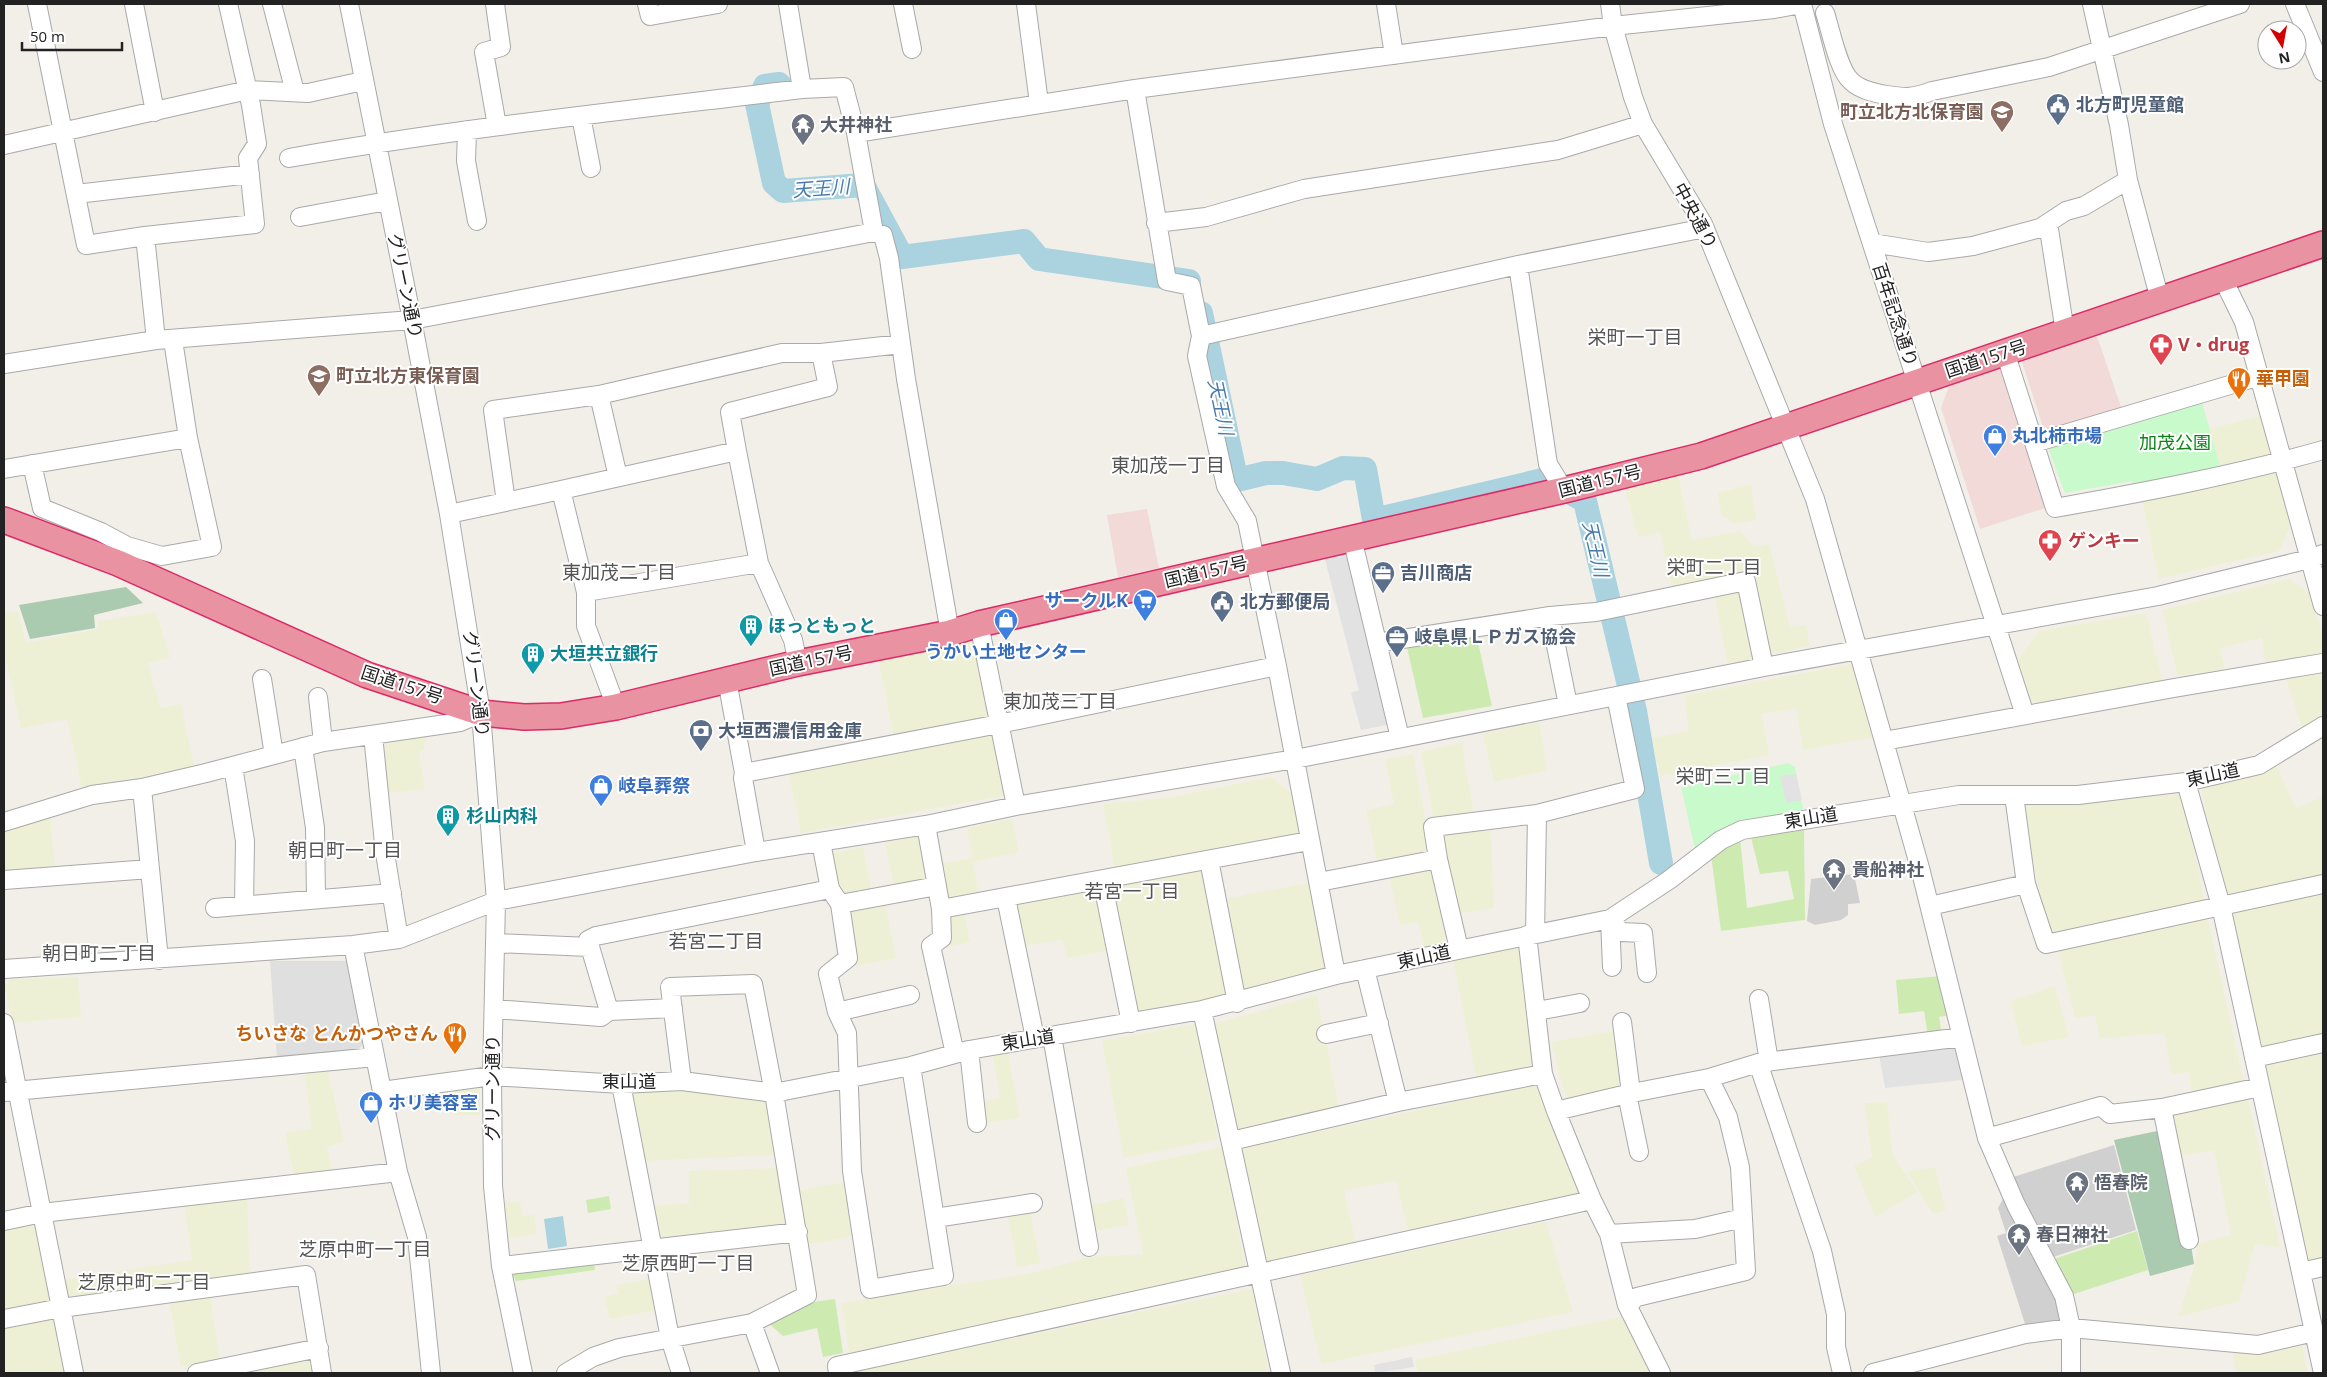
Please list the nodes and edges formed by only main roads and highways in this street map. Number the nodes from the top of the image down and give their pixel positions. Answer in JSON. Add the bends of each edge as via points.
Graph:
{"nodes":[{"id":1,"x":2323,"y":244,"type":"edge"},
{"id":2,"x":4,"y":520,"type":"edge"}],
"edges":[{"from":1,"to":2,"type":"highway","name":"国道157号","via":[[1701,456],[950,633],[798,663],[616,707],[561,716],[524,717],[481,712],[367,675],[118,564]]}]}
